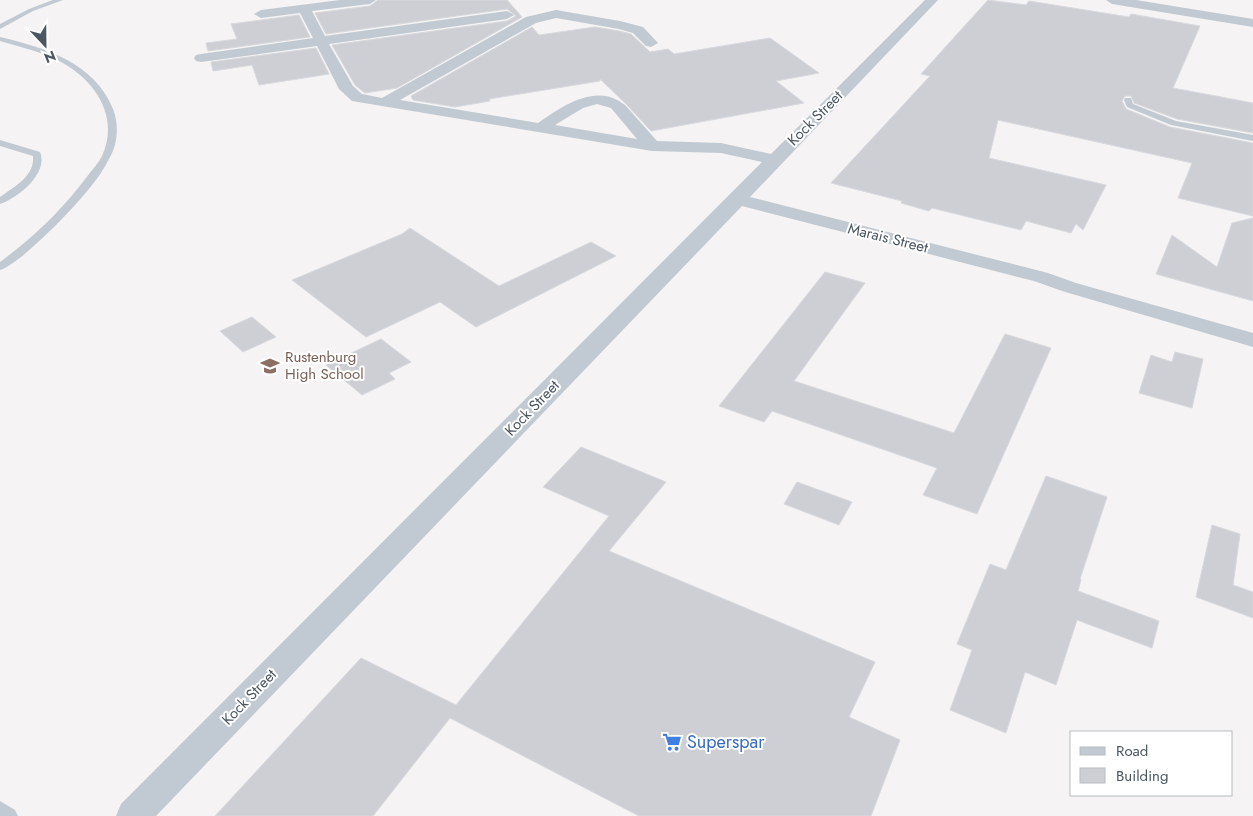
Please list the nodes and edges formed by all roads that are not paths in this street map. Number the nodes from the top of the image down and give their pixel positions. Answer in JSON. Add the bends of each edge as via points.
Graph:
{"nodes":[{"id":1,"x":60,"y":0,"type":"edge"},
{"id":2,"x":370,"y":0,"type":"edge"},
{"id":3,"x":932,"y":0,"type":"edge"},
{"id":4,"x":1112,"y":0,"type":"edge"},
{"id":5,"x":304,"y":9,"type":"junction"},
{"id":6,"x":261,"y":14,"type":"dead end"},
{"id":7,"x":507,"y":15,"type":"dead end"},
{"id":8,"x":1253,"y":23,"type":"edge"},
{"id":9,"x":0,"y":26,"type":"edge"},
{"id":10,"x":0,"y":39,"type":"edge"},
{"id":11,"x":322,"y":41,"type":"junction"},
{"id":12,"x":651,"y":43,"type":"dead end"},
{"id":13,"x":201,"y":58,"type":"dead end"},
{"id":14,"x":1128,"y":100,"type":"dead end"},
{"id":15,"x":384,"y":103,"type":"junction"},
{"id":16,"x":542,"y":127,"type":"junction"},
{"id":17,"x":1253,"y":138,"type":"edge"},
{"id":18,"x":0,"y":143,"type":"edge"},
{"id":19,"x":652,"y":146,"type":"junction"},
{"id":20,"x":774,"y":160,"type":"junction"},
{"id":21,"x":736,"y":199,"type":"junction"},
{"id":22,"x":0,"y":200,"type":"edge"},
{"id":23,"x":0,"y":267,"type":"edge"},
{"id":24,"x":1041,"y":277,"type":"junction"},
{"id":25,"x":1253,"y":328,"type":"edge"},
{"id":26,"x":1253,"y":340,"type":"edge"},
{"id":27,"x":0,"y":810,"type":"edge"},
{"id":28,"x":9,"y":816,"type":"edge"},
{"id":29,"x":132,"y":816,"type":"edge"}],
"edges":[{"from":1,"to":9,"type":"lane"},
{"from":2,"to":5,"type":"street"},
{"from":3,"to":20,"type":"street","name":"Kock Street"},
{"from":4,"to":8,"type":"street"},
{"from":5,"to":6,"type":"street"},
{"from":5,"to":11,"type":"street"},
{"from":7,"to":11,"type":"street"},
{"from":10,"to":23,"type":"lane","via":[[58,58],[83,72],[99,87],[109,104],[114,128],[108,154],[87,186],[56,220]]},
{"from":11,"to":13,"type":"street"},
{"from":11,"to":15,"type":"street","via":[[352,95],[365,101]]},
{"from":12,"to":15,"type":"street","via":[[644,34],[630,27],[564,14],[549,15],[531,20]]},
{"from":14,"to":17,"type":"lane","via":[[1130,105],[1174,122]]},
{"from":15,"to":16,"type":"street"},
{"from":16,"to":19,"type":"street"},
{"from":16,"to":19,"type":"street","via":[[572,107],[605,100],[615,105]]},
{"from":18,"to":22,"type":"lane","via":[[37,154],[40,162],[35,174]]},
{"from":19,"to":20,"type":"street","via":[[721,148]]},
{"from":20,"to":21,"type":"street","name":"Kock Street"},
{"from":21,"to":24,"type":"street","name":"Marais Street"},
{"from":21,"to":29,"type":"street","name":"Kock Street"},
{"from":24,"to":25,"type":"street","name":"Marais Street","via":[[1073,282]]},
{"from":24,"to":26,"type":"street","name":"Marais Street"},
{"from":27,"to":28,"type":"lane"}]}
